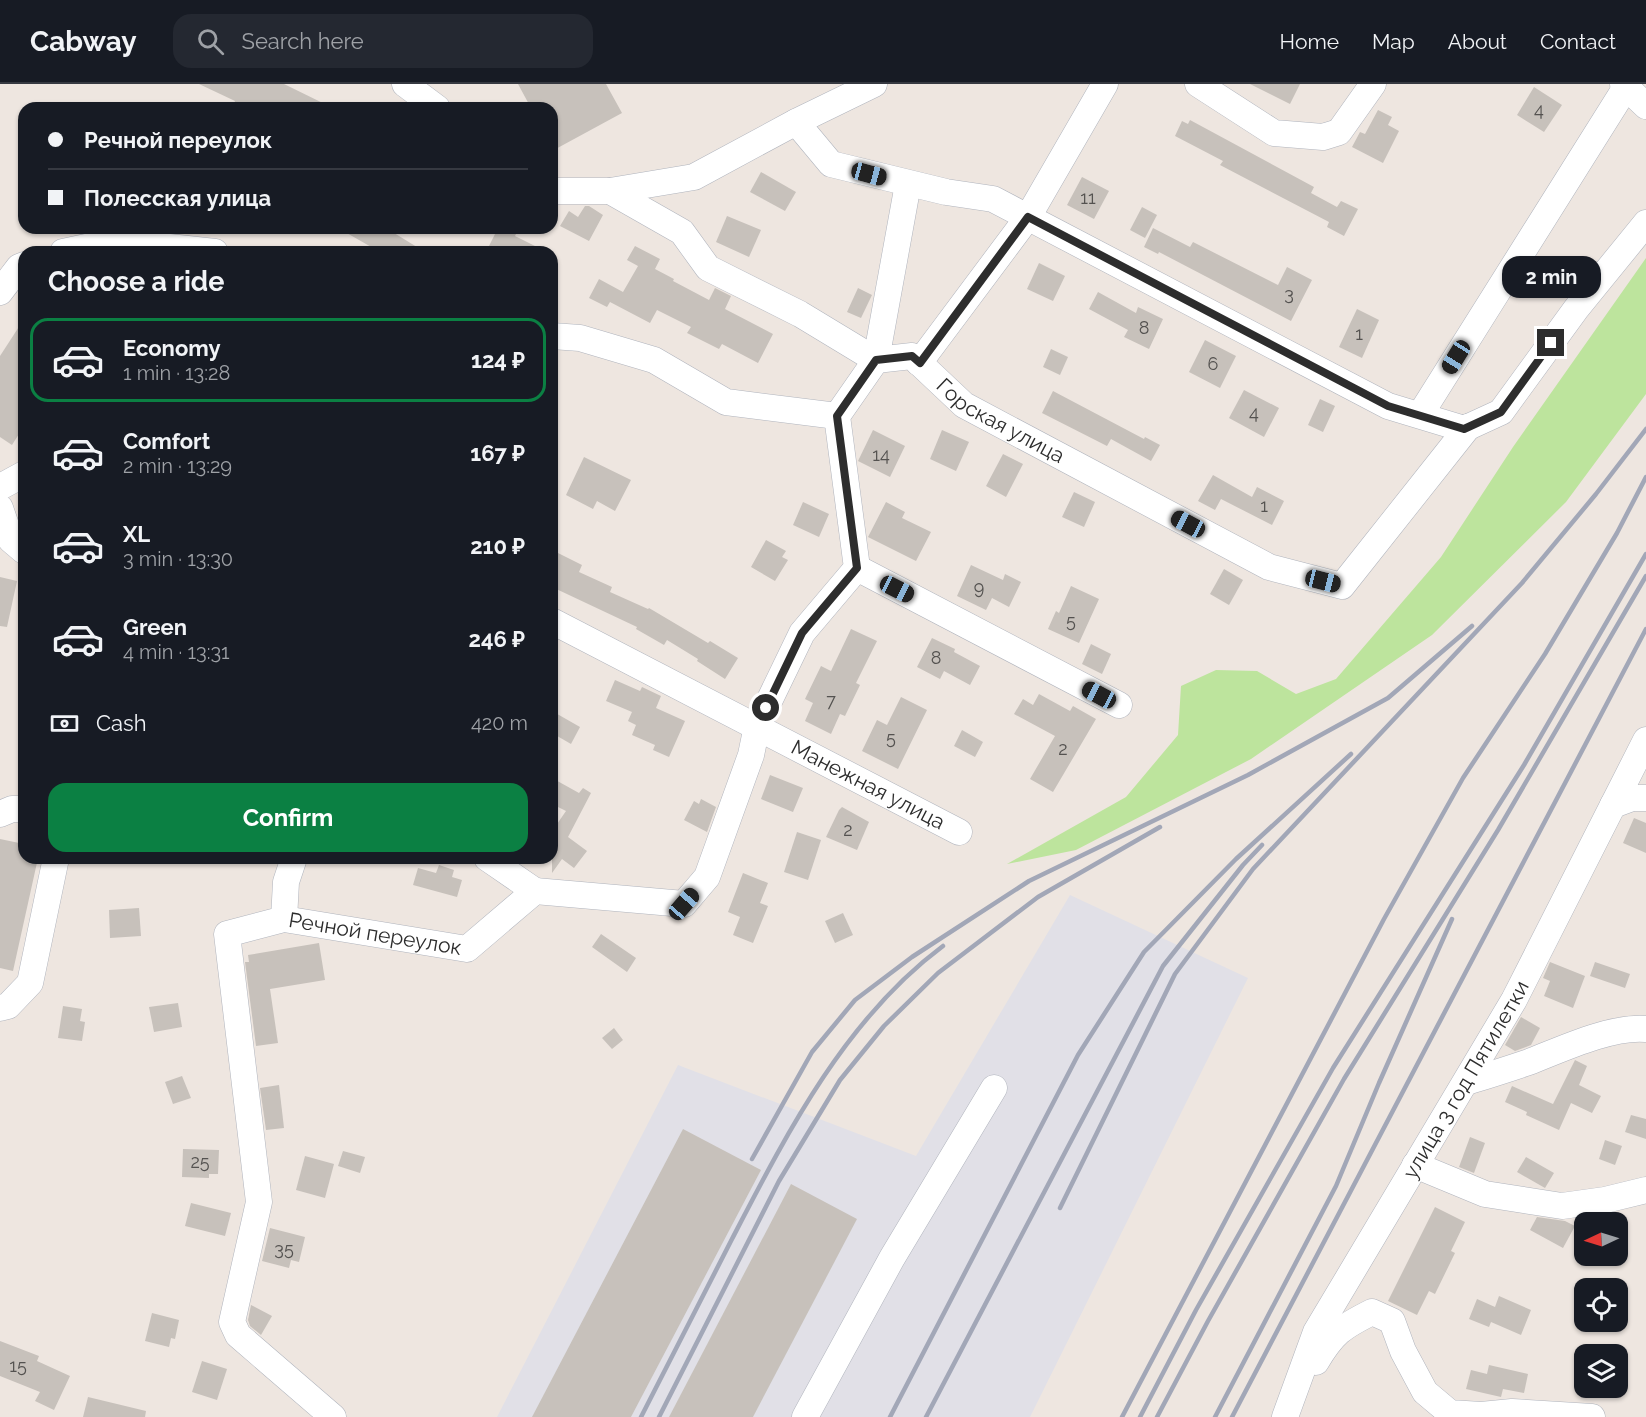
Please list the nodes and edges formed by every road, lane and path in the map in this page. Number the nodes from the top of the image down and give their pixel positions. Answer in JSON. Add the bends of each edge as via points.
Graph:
{"nodes":[{"id":1,"x":405,"y":84,"type":"edge"},
{"id":2,"x":874,"y":84,"type":"edge"},
{"id":3,"x":1105,"y":84,"type":"edge"},
{"id":4,"x":1198,"y":84,"type":"edge"},
{"id":5,"x":1373,"y":84,"type":"edge"},
{"id":6,"x":1624,"y":86,"type":"edge"},
{"id":7,"x":429,"y":102,"type":"edge"},
{"id":8,"x":1646,"y":106,"type":"edge"},
{"id":9,"x":796,"y":122,"type":"junction"},
{"id":10,"x":908,"y":184,"type":"junction"},
{"id":11,"x":558,"y":191,"type":"edge"},
{"id":12,"x":610,"y":191,"type":"junction"},
{"id":13,"x":1028,"y":217,"type":"junction"},
{"id":14,"x":1646,"y":223,"type":"edge"},
{"id":15,"x":91,"y":246,"type":"edge"},
{"id":16,"x":160,"y":246,"type":"edge"},
{"id":17,"x":18,"y":268,"type":"edge"},
{"id":18,"x":0,"y":292,"type":"edge"},
{"id":19,"x":558,"y":336,"type":"edge"},
{"id":20,"x":876,"y":360,"type":"junction"},
{"id":21,"x":920,"y":363,"type":"junction"},
{"id":22,"x":1420,"y":415,"type":"junction"},
{"id":23,"x":837,"y":416,"type":"junction"},
{"id":24,"x":1468,"y":427,"type":"junction"},
{"id":25,"x":18,"y":477,"type":"edge"},
{"id":26,"x":0,"y":486,"type":"edge"},
{"id":27,"x":0,"y":508,"type":"edge"},
{"id":28,"x":18,"y":540,"type":"edge"},
{"id":29,"x":857,"y":568,"type":"junction"},
{"id":30,"x":558,"y":624,"type":"edge"},
{"id":31,"x":1119,"y":705,"type":"dead end"},
{"id":32,"x":757,"y":726,"type":"junction"},
{"id":33,"x":1646,"y":740,"type":"edge"},
{"id":34,"x":1646,"y":798,"type":"edge"},
{"id":35,"x":1613,"y":805,"type":"junction"},
{"id":36,"x":18,"y":809,"type":"edge"},
{"id":37,"x":0,"y":814,"type":"edge"},
{"id":38,"x":959,"y":832,"type":"dead end"},
{"id":39,"x":55,"y":864,"type":"edge"},
{"id":40,"x":292,"y":864,"type":"edge"},
{"id":41,"x":496,"y":864,"type":"edge"},
{"id":42,"x":535,"y":891,"type":"junction"},
{"id":43,"x":284,"y":919,"type":"junction"},
{"id":44,"x":0,"y":1008,"type":"edge"},
{"id":45,"x":1646,"y":1029,"type":"edge"},
{"id":46,"x":1466,"y":1082,"type":"junction"},
{"id":47,"x":994,"y":1088,"type":"dead end"},
{"id":48,"x":1415,"y":1165,"type":"junction"},
{"id":49,"x":1646,"y":1190,"type":"edge"},
{"id":50,"x":1289,"y":1408,"type":"edge"},
{"id":51,"x":333,"y":1417,"type":"edge"},
{"id":52,"x":805,"y":1417,"type":"edge"},
{"id":53,"x":1592,"y":1417,"type":"edge"}],
"edges":[{"from":1,"to":7,"type":"street"},
{"from":2,"to":9,"type":"street"},
{"from":3,"to":13,"type":"street"},
{"from":4,"to":5,"type":"street","via":[[1274,133],[1323,137],[1339,132]]},
{"from":6,"to":8,"type":"street"},
{"from":6,"to":22,"type":"street"},
{"from":9,"to":10,"type":"street","via":[[831,164]]},
{"from":9,"to":12,"type":"street","via":[[694,177]]},
{"from":10,"to":13,"type":"street","via":[[993,199]]},
{"from":10,"to":20,"type":"street"},
{"from":11,"to":12,"type":"street"},
{"from":12,"to":20,"type":"street","via":[[682,232],[708,268]]},
{"from":13,"to":21,"type":"street"},
{"from":13,"to":22,"type":"street","via":[[1388,406]]},
{"from":14,"to":24,"type":"street","via":[[1576,309],[1501,412]]},
{"from":15,"to":16,"type":"street","via":[[114,241]]},
{"from":17,"to":18,"type":"street"},
{"from":19,"to":23,"type":"street","via":[[580,338],[654,360],[726,402]]},
{"from":20,"to":21,"type":"street","name":"Горская улица","via":[[912,356]]},
{"from":20,"to":23,"type":"street"},
{"from":21,"to":24,"type":"street","name":"Горская улица","via":[[964,405],[1269,567],[1342,586]]},
{"from":22,"to":24,"type":"street"},
{"from":23,"to":29,"type":"street"},
{"from":25,"to":26,"type":"street"},
{"from":27,"to":28,"type":"street"},
{"from":29,"to":31,"type":"street"},
{"from":29,"to":32,"type":"street","via":[[802,633]]},
{"from":30,"to":32,"type":"street","name":"Манежная улица"},
{"from":32,"to":38,"type":"street","name":"Манежная улица"},
{"from":32,"to":42,"type":"street","via":[[752,755],[707,877],[684,904]]},
{"from":33,"to":35,"type":"street","name":"улица 3 год Пятилетки"},
{"from":34,"to":35,"type":"street"},
{"from":35,"to":46,"type":"street","name":"улица 3 год Пятилетки","via":[[1514,1000]]},
{"from":36,"to":37,"type":"street"},
{"from":39,"to":44,"type":"street","via":[[30,983],[8,1006]]},
{"from":40,"to":43,"type":"street","via":[[286,882]]},
{"from":41,"to":42,"type":"street"},
{"from":42,"to":43,"type":"street","name":"Речной переулок","via":[[467,950]]},
{"from":43,"to":51,"type":"street","name":"Речной переулок","via":[[227,934],[259,1202],[232,1322],[238,1335]]},
{"from":45,"to":46,"type":"street","via":[[1584,1040]]},
{"from":46,"to":48,"type":"street","name":"улица 3 год Пятилетки"},
{"from":47,"to":52,"type":"street","via":[[892,1258]]},
{"from":48,"to":49,"type":"street","via":[[1485,1194],[1562,1206]]},
{"from":48,"to":50,"type":"street","name":"улица 3 год Пятилетки","via":[[1316,1332]]},
{"from":50,"to":53,"type":"street","via":[[1329,1340],[1348,1324],[1372,1312],[1392,1321],[1425,1392],[1450,1413]]}]}
